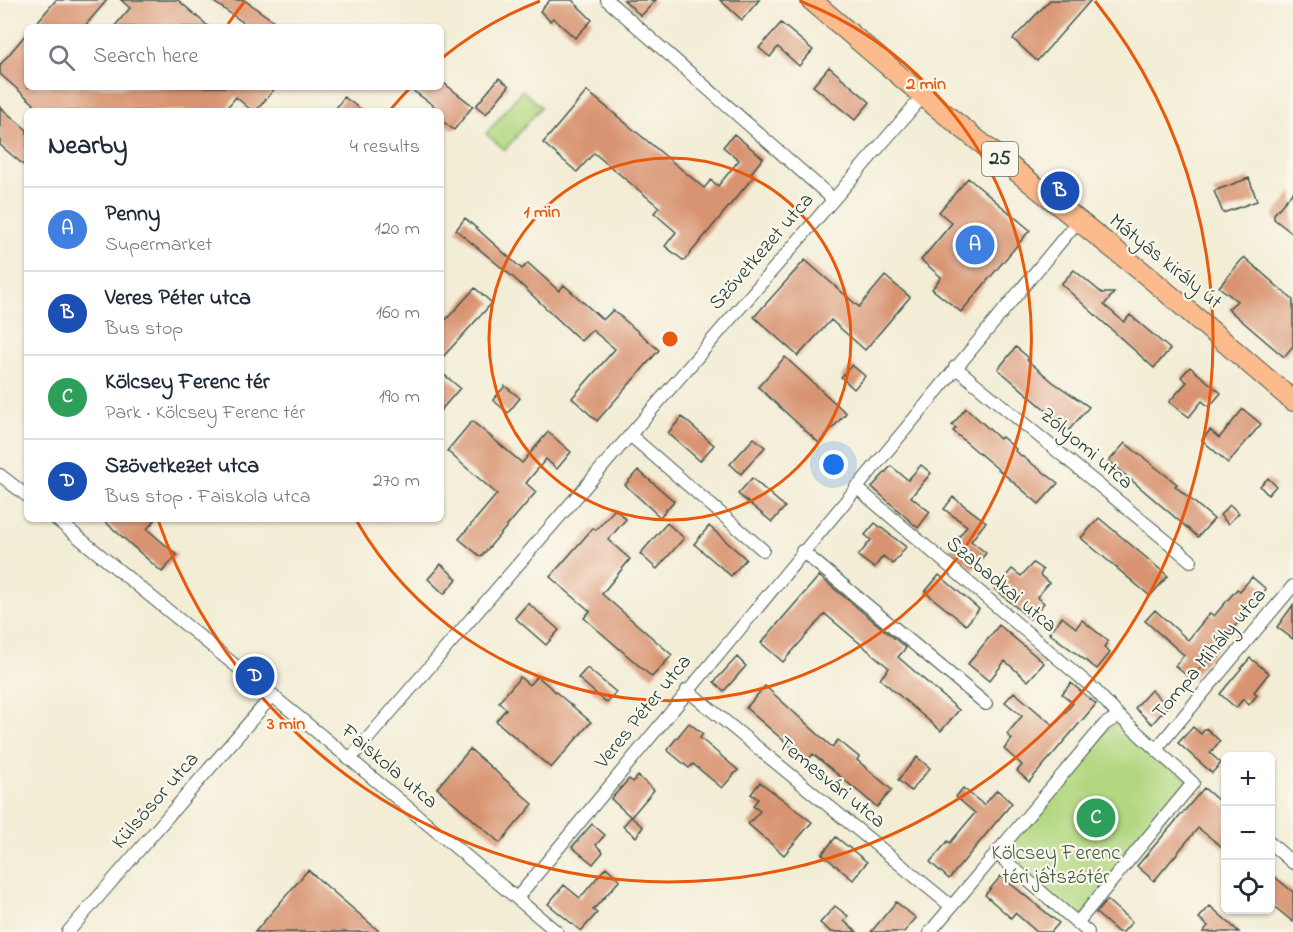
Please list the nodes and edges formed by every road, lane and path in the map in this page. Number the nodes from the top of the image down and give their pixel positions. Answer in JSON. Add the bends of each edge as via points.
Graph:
{"nodes":[{"id":1,"x":607,"y":0,"type":"edge"},
{"id":2,"x":811,"y":0,"type":"edge"},
{"id":3,"x":923,"y":96,"type":"junction"},
{"id":4,"x":833,"y":199,"type":"junction"},
{"id":5,"x":1077,"y":222,"type":"junction"},
{"id":6,"x":955,"y":367,"type":"junction"},
{"id":7,"x":1293,"y":401,"type":"edge"},
{"id":8,"x":630,"y":435,"type":"junction"},
{"id":9,"x":0,"y":475,"type":"edge"},
{"id":10,"x":856,"y":487,"type":"junction"},
{"id":11,"x":24,"y":494,"type":"edge"},
{"id":12,"x":60,"y":522,"type":"edge"},
{"id":13,"x":764,"y":550,"type":"dead end"},
{"id":14,"x":802,"y":551,"type":"junction"},
{"id":15,"x":1191,"y":561,"type":"dead end"},
{"id":16,"x":1293,"y":586,"type":"edge"},
{"id":17,"x":687,"y":690,"type":"junction"},
{"id":18,"x":273,"y":695,"type":"junction"},
{"id":19,"x":986,"y":704,"type":"dead end"},
{"id":20,"x":1119,"y":716,"type":"junction"},
{"id":21,"x":1157,"y":748,"type":"junction"},
{"id":22,"x":350,"y":759,"type":"junction"},
{"id":23,"x":1275,"y":847,"type":"edge"},
{"id":24,"x":996,"y":853,"type":"junction"},
{"id":25,"x":1293,"y":862,"type":"edge"},
{"id":26,"x":517,"y":898,"type":"junction"},
{"id":27,"x":951,"y":906,"type":"junction"},
{"id":28,"x":1077,"y":923,"type":"junction"},
{"id":29,"x":68,"y":932,"type":"edge"},
{"id":30,"x":557,"y":932,"type":"edge"},
{"id":31,"x":930,"y":932,"type":"edge"},
{"id":32,"x":1088,"y":932,"type":"edge"}],
"edges":[{"from":1,"to":4,"type":"street"},
{"from":2,"to":3,"type":"main road","name":"Mátyás király út","number":"25"},
{"from":3,"to":4,"type":"street","name":"Szövetkezet utca"},
{"from":3,"to":5,"type":"main road","name":"Mátyás király út","number":"25"},
{"from":4,"to":8,"type":"street","name":"Szövetkezet utca"},
{"from":5,"to":6,"type":"street","name":"Veres Péter utca"},
{"from":5,"to":7,"type":"main road","name":"Mátyás király út","number":"25","via":[[1150,278]]},
{"from":6,"to":10,"type":"street","name":"Veres Péter utca"},
{"from":6,"to":15,"type":"street","name":"Zólyomi utca"},
{"from":8,"to":13,"type":"street"},
{"from":8,"to":22,"type":"street","name":"Szövetkezet utca"},
{"from":9,"to":11,"type":"street"},
{"from":10,"to":14,"type":"street","name":"Veres Péter utca"},
{"from":10,"to":20,"type":"street","name":"Szabadkai utca","via":[[1094,689]]},
{"from":12,"to":18,"type":"street","name":"Faiskola utca"},
{"from":14,"to":17,"type":"street","name":"Veres Péter utca"},
{"from":14,"to":19,"type":"street"},
{"from":16,"to":21,"type":"street","name":"Tompa Mihály utca"},
{"from":17,"to":26,"type":"street","name":"Veres Péter utca"},
{"from":17,"to":27,"type":"street","name":"Temesvári utca"},
{"from":18,"to":22,"type":"street","name":"Faiskola utca"},
{"from":18,"to":29,"type":"street","name":"Külsősor utca"},
{"from":20,"to":21,"type":"street","name":"Szabadkai utca"},
{"from":20,"to":24,"type":"street","via":[[1105,724]]},
{"from":21,"to":28,"type":"street","name":"Szabadkai utca","via":[[1193,783]]},
{"from":22,"to":26,"type":"street","name":"Faiskola utca"},
{"from":23,"to":25,"type":"street"},
{"from":24,"to":27,"type":"street"},
{"from":24,"to":28,"type":"street"},
{"from":26,"to":30,"type":"street","name":"Faiskola utca"},
{"from":27,"to":31,"type":"street"},
{"from":28,"to":32,"type":"street"}]}
